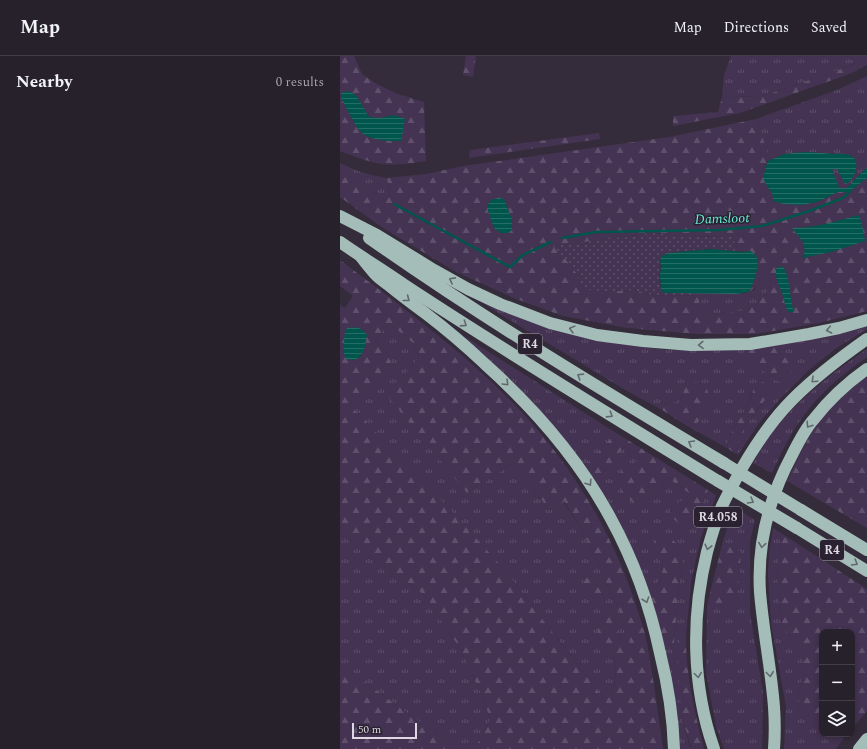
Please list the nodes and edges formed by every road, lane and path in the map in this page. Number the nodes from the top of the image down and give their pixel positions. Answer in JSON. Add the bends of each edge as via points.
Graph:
{"nodes":[{"id":1,"x":340,"y":217,"type":"edge"},
{"id":2,"x":340,"y":242,"type":"edge"},
{"id":3,"x":361,"y":257,"type":"junction"},
{"id":4,"x":867,"y":320,"type":"edge"},
{"id":5,"x":867,"y":339,"type":"edge"},
{"id":6,"x":867,"y":369,"type":"edge"},
{"id":7,"x":867,"y":550,"type":"edge"},
{"id":8,"x":867,"y":571,"type":"edge"},
{"id":9,"x":867,"y":739,"type":"edge"},
{"id":10,"x":674,"y":749,"type":"edge"},
{"id":11,"x":714,"y":749,"type":"edge"},
{"id":12,"x":774,"y":749,"type":"edge"},
{"id":13,"x":859,"y":749,"type":"edge"}],
"edges":[{"from":4,"to":1,"type":"highway","one_way":true,"via":[[839,328],[750,344],[691,346],[597,335],[550,323],[500,304],[434,270],[377,234]]},
{"from":7,"to":1,"type":"highway","number":"R4","one_way":true,"bridge":true,"via":[[592,384],[409,267]]},
{"from":2,"to":3,"type":"highway","number":"R4"},
{"from":3,"to":8,"type":"highway","number":"R4","one_way":true,"bridge":true,"via":[[463,324]]},
{"from":3,"to":10,"type":"highway","one_way":true,"via":[[376,275],[465,346],[520,398],[559,442],[598,497],[622,541],[646,601],[666,677]]},
{"from":5,"to":11,"type":"highway","number":"R4.058","one_way":true,"via":[[817,376],[771,424],[735,480],[710,538],[697,601],[696,632],[701,700]]},
{"from":6,"to":12,"type":"highway","one_way":true,"via":[[836,394],[813,420],[797,444],[771,502],[761,551],[760,592],[774,705]]},
{"from":9,"to":13,"type":"highway"}]}
